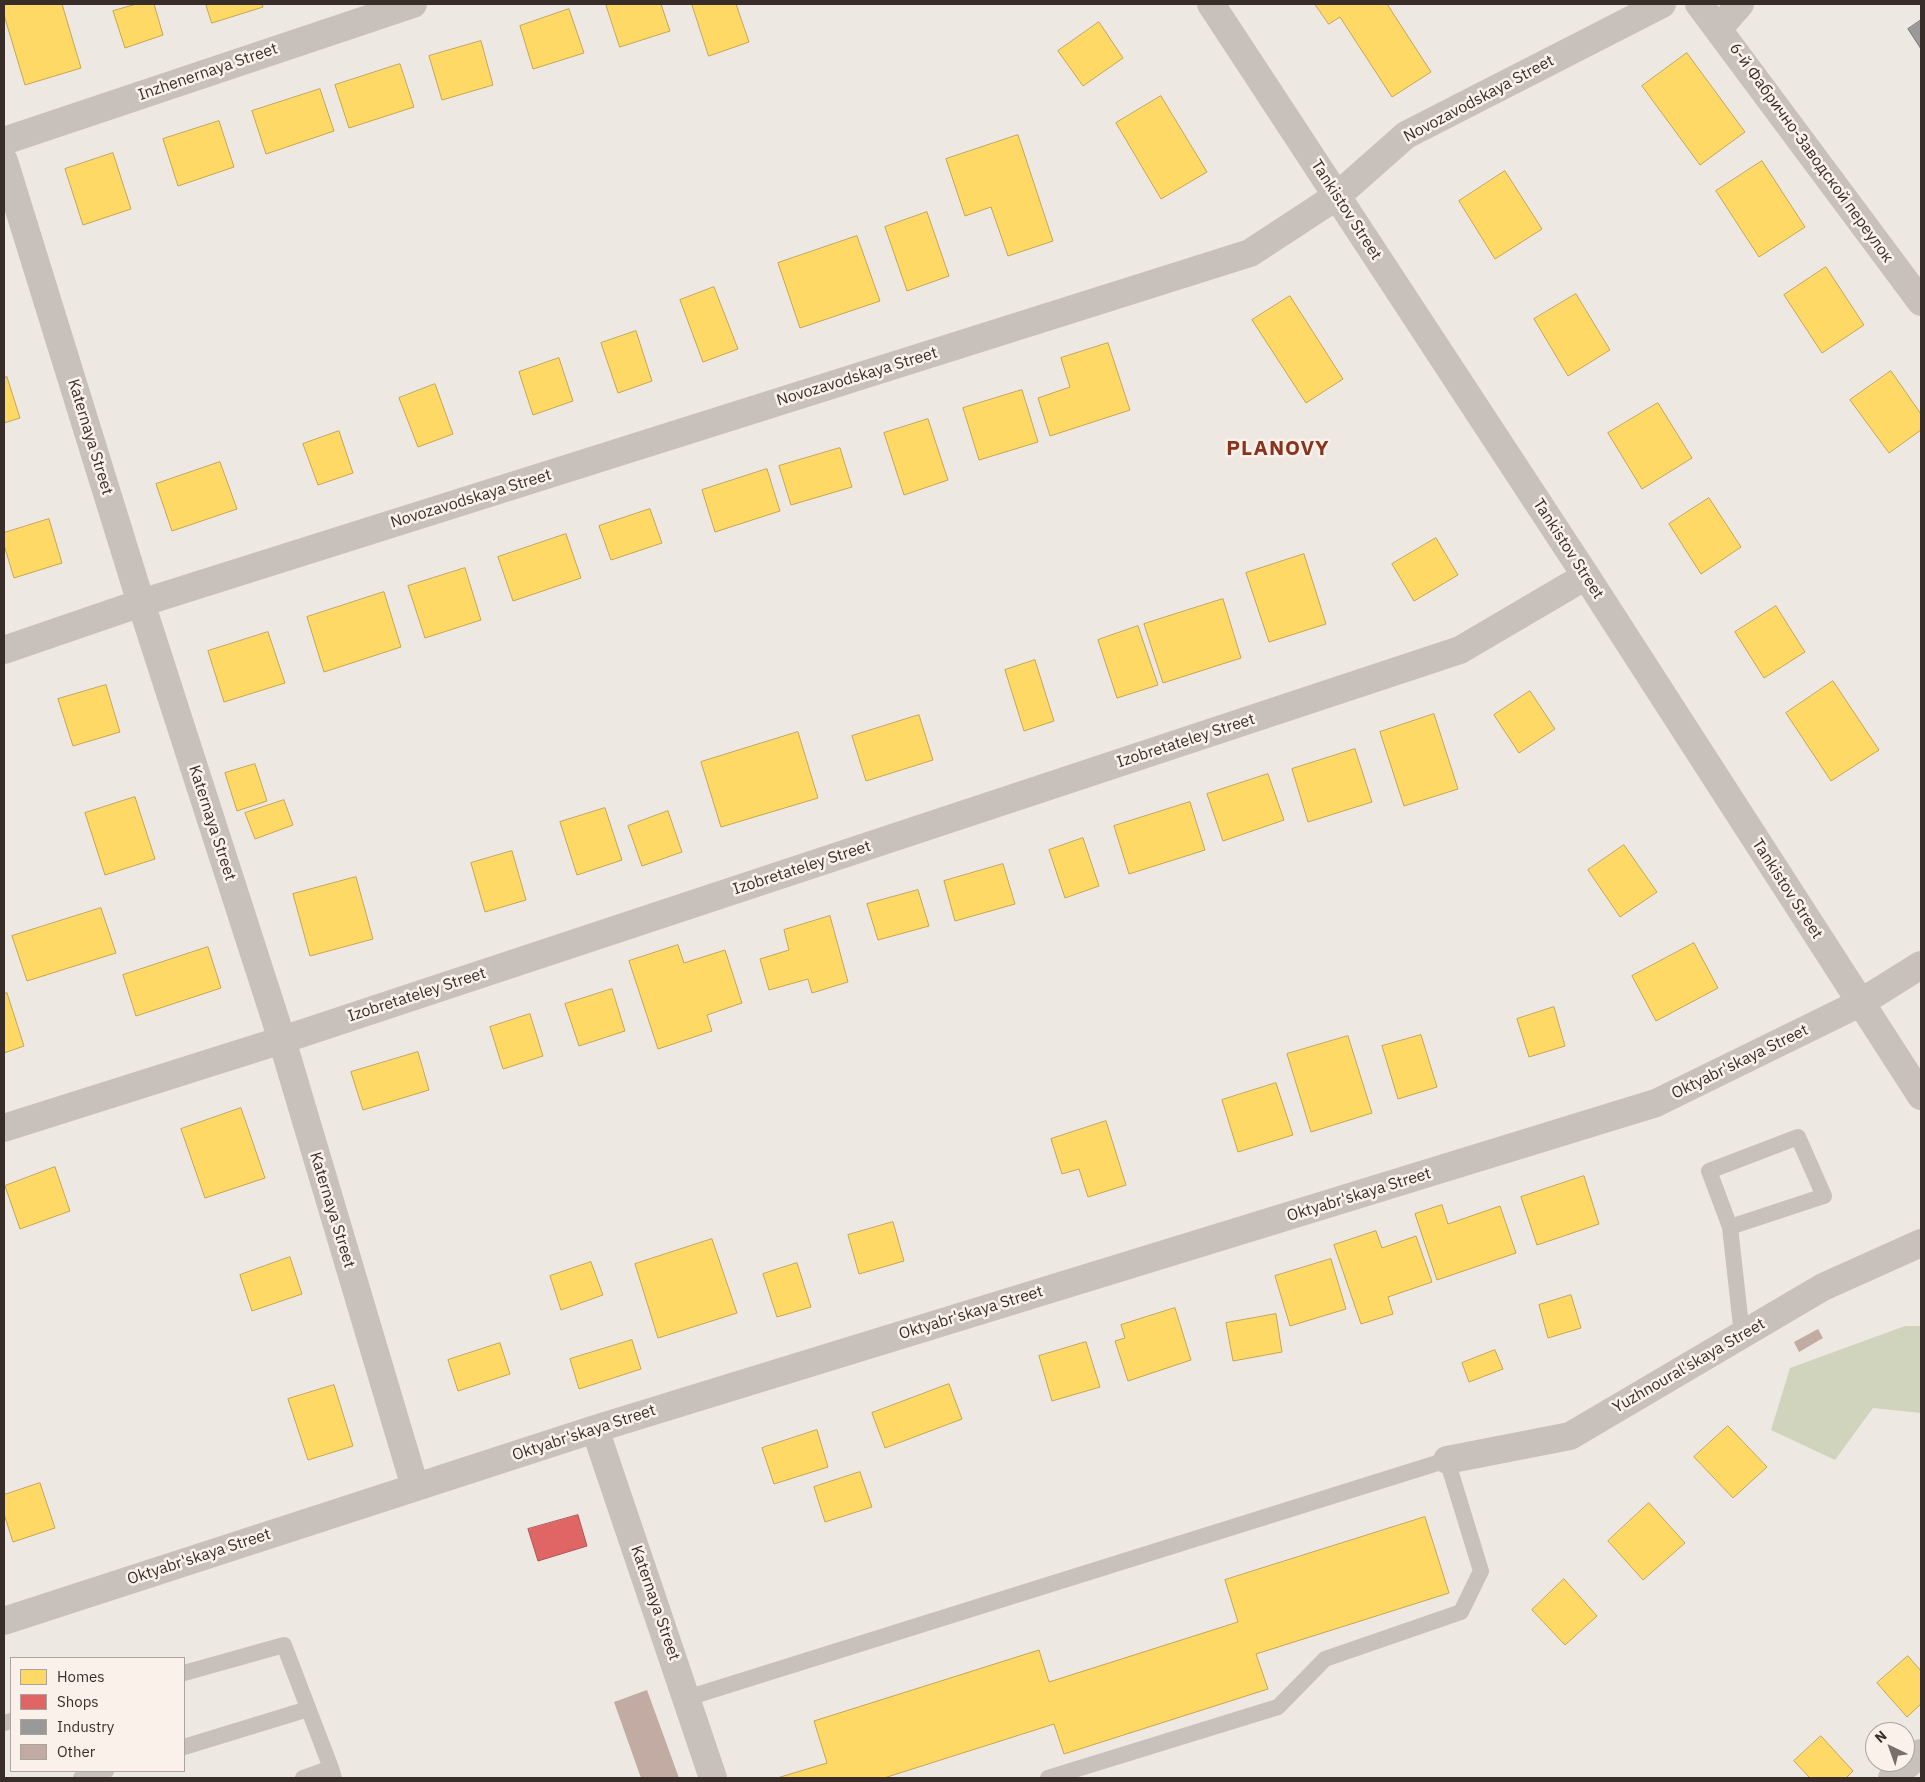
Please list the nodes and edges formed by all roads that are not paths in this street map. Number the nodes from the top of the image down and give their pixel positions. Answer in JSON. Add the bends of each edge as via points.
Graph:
{"nodes":[{"id":1,"x":413,"y":4,"type":"edge"},
{"id":2,"x":1211,"y":4,"type":"edge"},
{"id":3,"x":1662,"y":4,"type":"edge"},
{"id":4,"x":1699,"y":4,"type":"edge"},
{"id":5,"x":1740,"y":4,"type":"edge"},
{"id":6,"x":1719,"y":28,"type":"junction"},
{"id":7,"x":4,"y":141,"type":"edge"},
{"id":8,"x":4,"y":162,"type":"edge"},
{"id":9,"x":1337,"y":196,"type":"junction"},
{"id":10,"x":1921,"y":302,"type":"edge"},
{"id":11,"x":1586,"y":576,"type":"junction"},
{"id":12,"x":142,"y":603,"type":"junction"},
{"id":13,"x":4,"y":650,"type":"edge"},
{"id":14,"x":1921,"y":965,"type":"edge"},
{"id":15,"x":1860,"y":1003,"type":"junction"},
{"id":16,"x":282,"y":1040,"type":"junction"},
{"id":17,"x":1921,"y":1096,"type":"edge"},
{"id":18,"x":4,"y":1128,"type":"edge"},
{"id":19,"x":1730,"y":1227,"type":"junction"},
{"id":20,"x":1921,"y":1243,"type":"edge"},
{"id":21,"x":1742,"y":1335,"type":"junction"},
{"id":22,"x":595,"y":1429,"type":"junction"},
{"id":23,"x":1447,"y":1460,"type":"junction"},
{"id":24,"x":414,"y":1487,"type":"junction"},
{"id":25,"x":4,"y":1621,"type":"edge"},
{"id":26,"x":185,"y":1673,"type":"edge"},
{"id":27,"x":687,"y":1698,"type":"junction"},
{"id":28,"x":308,"y":1709,"type":"junction"},
{"id":29,"x":185,"y":1747,"type":"edge"},
{"id":30,"x":1921,"y":1752,"type":"edge"},
{"id":31,"x":102,"y":1772,"type":"edge"},
{"id":32,"x":332,"y":1773,"type":"edge"},
{"id":33,"x":81,"y":1778,"type":"edge"},
{"id":34,"x":304,"y":1778,"type":"edge"},
{"id":35,"x":713,"y":1778,"type":"edge"},
{"id":36,"x":1048,"y":1778,"type":"edge"},
{"id":37,"x":1892,"y":1778,"type":"edge"}],
"edges":[{"from":1,"to":7,"type":"street","name":"Inzhenernaya Street"},
{"from":2,"to":9,"type":"street","name":"Tankistov Street"},
{"from":3,"to":9,"type":"street","name":"Novozavodskaya Street","via":[[1406,135]]},
{"from":4,"to":6,"type":"street","name":"6-й Фабрично-Заводской переулок"},
{"from":5,"to":6,"type":"street"},
{"from":6,"to":10,"type":"street","name":"6-й Фабрично-Заводской переулок"},
{"from":8,"to":12,"type":"street","name":"Katernaya Street"},
{"from":9,"to":11,"type":"street","name":"Tankistov Street"},
{"from":9,"to":12,"type":"street","name":"Novozavodskaya Street","via":[[1250,253]]},
{"from":11,"to":15,"type":"street","name":"Tankistov Street"},
{"from":11,"to":16,"type":"street","name":"Izobretateley Street","via":[[1460,650]]},
{"from":12,"to":13,"type":"street","name":"Novozavodskaya Street"},
{"from":12,"to":16,"type":"street","name":"Katernaya Street"},
{"from":14,"to":15,"type":"street","name":"Oktyabr'skaya Street"},
{"from":15,"to":17,"type":"street","name":"Tankistov Street"},
{"from":15,"to":22,"type":"street","name":"Oktyabr'skaya Street","via":[[1656,1103]]},
{"from":16,"to":18,"type":"street","name":"Izobretateley Street"},
{"from":16,"to":24,"type":"street","name":"Katernaya Street"},
{"from":19,"to":19,"type":"lane","via":[[1824,1196],[1798,1137],[1710,1171]]},
{"from":19,"to":21,"type":"lane"},
{"from":20,"to":21,"type":"street","name":"Yuzhnoural'skaya Street","via":[[1823,1287]]},
{"from":21,"to":23,"type":"street","name":"Yuzhnoural'skaya Street","via":[[1570,1436]]},
{"from":22,"to":24,"type":"street","name":"Oktyabr'skaya Street"},
{"from":22,"to":27,"type":"street","name":"Katernaya Street"},
{"from":23,"to":27,"type":"lane"},
{"from":23,"to":36,"type":"lane","via":[[1481,1572],[1461,1612],[1325,1659],[1278,1707]]},
{"from":24,"to":25,"type":"street","name":"Oktyabr'skaya Street"},
{"from":26,"to":28,"type":"lane","via":[[284,1645]]},
{"from":27,"to":35,"type":"street","name":"Katernaya Street"},
{"from":28,"to":29,"type":"lane"},
{"from":28,"to":32,"type":"lane"},
{"from":30,"to":37,"type":"street"},
{"from":31,"to":33,"type":"lane"},
{"from":32,"to":34,"type":"lane"}]}
